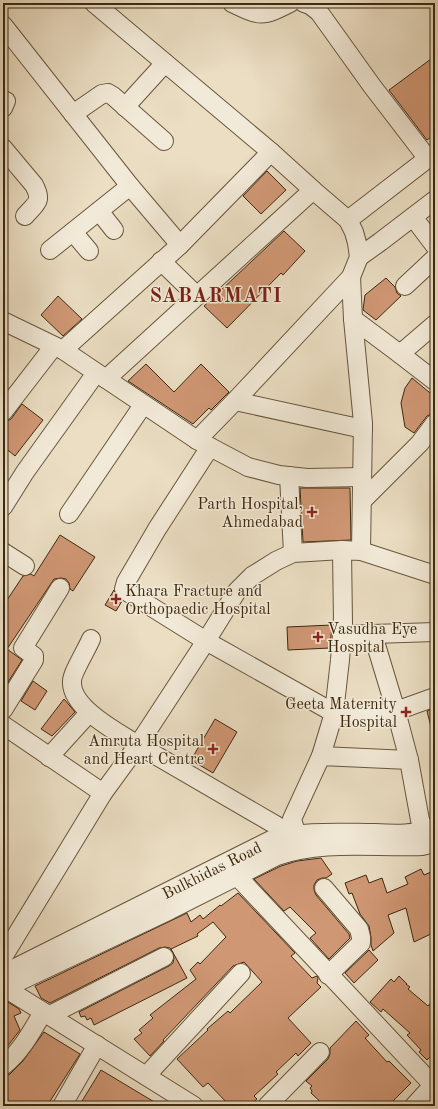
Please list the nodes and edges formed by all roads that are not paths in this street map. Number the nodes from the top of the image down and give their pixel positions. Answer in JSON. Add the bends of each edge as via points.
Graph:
{"nodes":[{"id":1,"x":94,"y":3,"type":"edge"},
{"id":2,"x":232,"y":3,"type":"edge"},
{"id":3,"x":290,"y":3,"type":"edge"},
{"id":4,"x":304,"y":3,"type":"edge"},
{"id":5,"x":3,"y":25,"type":"edge"},
{"id":6,"x":165,"y":63,"type":"junction"},
{"id":7,"x":125,"y":107,"type":"junction"},
{"id":8,"x":73,"y":114,"type":"junction"},
{"id":9,"x":164,"y":141,"type":"dead end"},
{"id":10,"x":3,"y":148,"type":"edge"},
{"id":11,"x":270,"y":152,"type":"junction"},
{"id":12,"x":431,"y":156,"type":"edge"},
{"id":13,"x":130,"y":186,"type":"junction"},
{"id":14,"x":313,"y":190,"type":"junction"},
{"id":15,"x":435,"y":200,"type":"edge"},
{"id":16,"x":99,"y":211,"type":"junction"},
{"id":17,"x":25,"y":216,"type":"dead end"},
{"id":18,"x":413,"y":217,"type":"junction"},
{"id":19,"x":348,"y":220,"type":"junction"},
{"id":20,"x":114,"y":230,"type":"dead end"},
{"id":21,"x":73,"y":232,"type":"junction"},
{"id":22,"x":180,"y":245,"type":"junction"},
{"id":23,"x":435,"y":246,"type":"edge"},
{"id":24,"x":50,"y":250,"type":"dead end"},
{"id":25,"x":89,"y":251,"type":"dead end"},
{"id":26,"x":359,"y":257,"type":"junction"},
{"id":27,"x":435,"y":258,"type":"edge"},
{"id":28,"x":161,"y":261,"type":"junction"},
{"id":29,"x":351,"y":277,"type":"junction"},
{"id":30,"x":405,"y":286,"type":"dead end"},
{"id":31,"x":196,"y":296,"type":"junction"},
{"id":32,"x":352,"y":319,"type":"junction"},
{"id":33,"x":3,"y":320,"type":"edge"},
{"id":34,"x":435,"y":324,"type":"edge"},
{"id":35,"x":58,"y":348,"type":"junction"},
{"id":36,"x":400,"y":354,"type":"junction"},
{"id":37,"x":101,"y":376,"type":"junction"},
{"id":38,"x":435,"y":381,"type":"edge"},
{"id":39,"x":236,"y":401,"type":"junction"},
{"id":40,"x":143,"y":405,"type":"junction"},
{"id":41,"x":3,"y":412,"type":"edge"},
{"id":42,"x":435,"y":423,"type":"edge"},
{"id":43,"x":363,"y":429,"type":"junction"},
{"id":44,"x":203,"y":443,"type":"junction"},
{"id":45,"x":427,"y":444,"type":"edge"},
{"id":46,"x":289,"y":476,"type":"junction"},
{"id":47,"x":362,"y":477,"type":"junction"},
{"id":48,"x":362,"y":501,"type":"junction"},
{"id":49,"x":3,"y":507,"type":"edge"},
{"id":50,"x":69,"y":514,"type":"dead end"},
{"id":51,"x":342,"y":550,"type":"junction"},
{"id":52,"x":361,"y":551,"type":"junction"},
{"id":53,"x":3,"y":552,"type":"edge"},
{"id":54,"x":293,"y":553,"type":"junction"},
{"id":55,"x":25,"y":566,"type":"dead end"},
{"id":56,"x":435,"y":575,"type":"edge"},
{"id":57,"x":60,"y":588,"type":"dead end"},
{"id":58,"x":435,"y":632,"type":"edge"},
{"id":59,"x":342,"y":635,"type":"junction"},
{"id":60,"x":373,"y":635,"type":"junction"},
{"id":61,"x":91,"y":639,"type":"dead end"},
{"id":62,"x":206,"y":641,"type":"junction"},
{"id":63,"x":435,"y":697,"type":"edge"},
{"id":64,"x":3,"y":710,"type":"edge"},
{"id":65,"x":396,"y":712,"type":"junction"},
{"id":66,"x":89,"y":713,"type":"junction"},
{"id":67,"x":334,"y":713,"type":"junction"},
{"id":68,"x":3,"y":725,"type":"edge"},
{"id":69,"x":138,"y":745,"type":"junction"},
{"id":70,"x":321,"y":756,"type":"junction"},
{"id":71,"x":49,"y":757,"type":"junction"},
{"id":72,"x":409,"y":760,"type":"junction"},
{"id":73,"x":103,"y":793,"type":"junction"},
{"id":74,"x":432,"y":839,"type":"edge"},
{"id":75,"x":293,"y":843,"type":"junction"},
{"id":76,"x":237,"y":876,"type":"junction"},
{"id":77,"x":324,"y":888,"type":"dead end"},
{"id":78,"x":3,"y":957,"type":"edge"},
{"id":79,"x":164,"y":957,"type":"dead end"},
{"id":80,"x":241,"y":973,"type":"dead end"},
{"id":81,"x":328,"y":975,"type":"junction"},
{"id":82,"x":4,"y":984,"type":"edge"},
{"id":83,"x":46,"y":1013,"type":"junction"},
{"id":84,"x":97,"y":1045,"type":"junction"},
{"id":85,"x":320,"y":1052,"type":"dead end"},
{"id":86,"x":3,"y":1066,"type":"edge"},
{"id":87,"x":146,"y":1076,"type":"junction"},
{"id":88,"x":434,"y":1084,"type":"edge"},
{"id":89,"x":62,"y":1106,"type":"edge"},
{"id":90,"x":194,"y":1106,"type":"edge"},
{"id":91,"x":267,"y":1106,"type":"edge"},
{"id":92,"x":414,"y":1106,"type":"edge"}],
"edges":[{"from":1,"to":6,"type":"street"},
{"from":2,"to":3,"type":"street","via":[[260,14],[270,13]]},
{"from":4,"to":12,"type":"street","via":[[319,12],[372,86]]},
{"from":5,"to":8,"type":"street"},
{"from":6,"to":7,"type":"street"},
{"from":6,"to":11,"type":"street"},
{"from":7,"to":8,"type":"street","via":[[108,93],[102,94]]},
{"from":7,"to":9,"type":"street"},
{"from":8,"to":13,"type":"street"},
{"from":10,"to":17,"type":"street","via":[[34,185],[39,197]]},
{"from":11,"to":14,"type":"street"},
{"from":11,"to":22,"type":"street"},
{"from":12,"to":19,"type":"street"},
{"from":13,"to":16,"type":"street"},
{"from":13,"to":22,"type":"street"},
{"from":14,"to":19,"type":"street"},
{"from":14,"to":31,"type":"street"},
{"from":15,"to":18,"type":"street"},
{"from":16,"to":20,"type":"street"},
{"from":16,"to":21,"type":"street"},
{"from":18,"to":23,"type":"street"},
{"from":18,"to":26,"type":"street"},
{"from":19,"to":26,"type":"street","via":[[354,232]]},
{"from":21,"to":24,"type":"street"},
{"from":21,"to":25,"type":"street"},
{"from":22,"to":28,"type":"street"},
{"from":26,"to":29,"type":"street"},
{"from":27,"to":30,"type":"street"},
{"from":28,"to":31,"type":"street"},
{"from":28,"to":35,"type":"street"},
{"from":29,"to":32,"type":"street"},
{"from":29,"to":39,"type":"street"},
{"from":31,"to":37,"type":"street"},
{"from":32,"to":36,"type":"street"},
{"from":32,"to":43,"type":"street"},
{"from":33,"to":35,"type":"street"},
{"from":34,"to":36,"type":"street"},
{"from":35,"to":37,"type":"street"},
{"from":35,"to":41,"type":"street"},
{"from":36,"to":38,"type":"street"},
{"from":37,"to":40,"type":"street"},
{"from":37,"to":49,"type":"street","via":[[25,472]]},
{"from":39,"to":43,"type":"street"},
{"from":39,"to":44,"type":"street"},
{"from":40,"to":44,"type":"street"},
{"from":40,"to":50,"type":"street"},
{"from":42,"to":45,"type":"street"},
{"from":43,"to":47,"type":"street"},
{"from":44,"to":46,"type":"street","via":[[248,467]]},
{"from":44,"to":62,"type":"street","via":[[124,589]]},
{"from":45,"to":48,"type":"street"},
{"from":46,"to":47,"type":"street"},
{"from":46,"to":54,"type":"street"},
{"from":47,"to":48,"type":"street"},
{"from":48,"to":52,"type":"street"},
{"from":51,"to":52,"type":"street"},
{"from":51,"to":54,"type":"street"},
{"from":51,"to":59,"type":"street"},
{"from":52,"to":56,"type":"street"},
{"from":53,"to":55,"type":"street"},
{"from":54,"to":62,"type":"street","via":[[252,576],[237,591]]},
{"from":57,"to":64,"type":"street","via":[[23,648],[34,656],[34,660]]},
{"from":58,"to":60,"type":"street"},
{"from":59,"to":60,"type":"street"},
{"from":59,"to":67,"type":"street"},
{"from":60,"to":65,"type":"street"},
{"from":61,"to":66,"type":"street","via":[[72,681],[75,696]]},
{"from":62,"to":67,"type":"street"},
{"from":62,"to":69,"type":"street"},
{"from":63,"to":65,"type":"street"},
{"from":65,"to":67,"type":"street","via":[[366,716]]},
{"from":65,"to":72,"type":"street"},
{"from":66,"to":69,"type":"street"},
{"from":66,"to":71,"type":"street"},
{"from":67,"to":70,"type":"street"},
{"from":68,"to":71,"type":"street"},
{"from":69,"to":73,"type":"street"},
{"from":69,"to":75,"type":"street","via":[[279,827]]},
{"from":70,"to":72,"type":"street"},
{"from":70,"to":75,"type":"street","via":[[292,819]]},
{"from":71,"to":73,"type":"street"},
{"from":72,"to":74,"type":"street","via":[[417,807]]},
{"from":73,"to":78,"type":"street"},
{"from":74,"to":75,"type":"street","name":"Bulkhidas Road","via":[[422,846],[395,847],[338,847]]},
{"from":75,"to":76,"type":"street","name":"Bulkhidas Road","via":[[277,856]]},
{"from":75,"to":82,"type":"street","name":"Bulkhidas Road","via":[[271,840]]},
{"from":76,"to":81,"type":"street"},
{"from":76,"to":82,"type":"street","name":"Bulkhidas Road"},
{"from":77,"to":81,"type":"street","via":[[359,929],[361,937],[361,944]]},
{"from":79,"to":83,"type":"street"},
{"from":80,"to":87,"type":"street"},
{"from":81,"to":88,"type":"street"},
{"from":82,"to":83,"type":"street"},
{"from":83,"to":84,"type":"street"},
{"from":83,"to":86,"type":"street","via":[[30,1036]]},
{"from":84,"to":87,"type":"street"},
{"from":84,"to":89,"type":"street"},
{"from":85,"to":91,"type":"street"},
{"from":87,"to":90,"type":"street"},
{"from":88,"to":92,"type":"street"}]}
